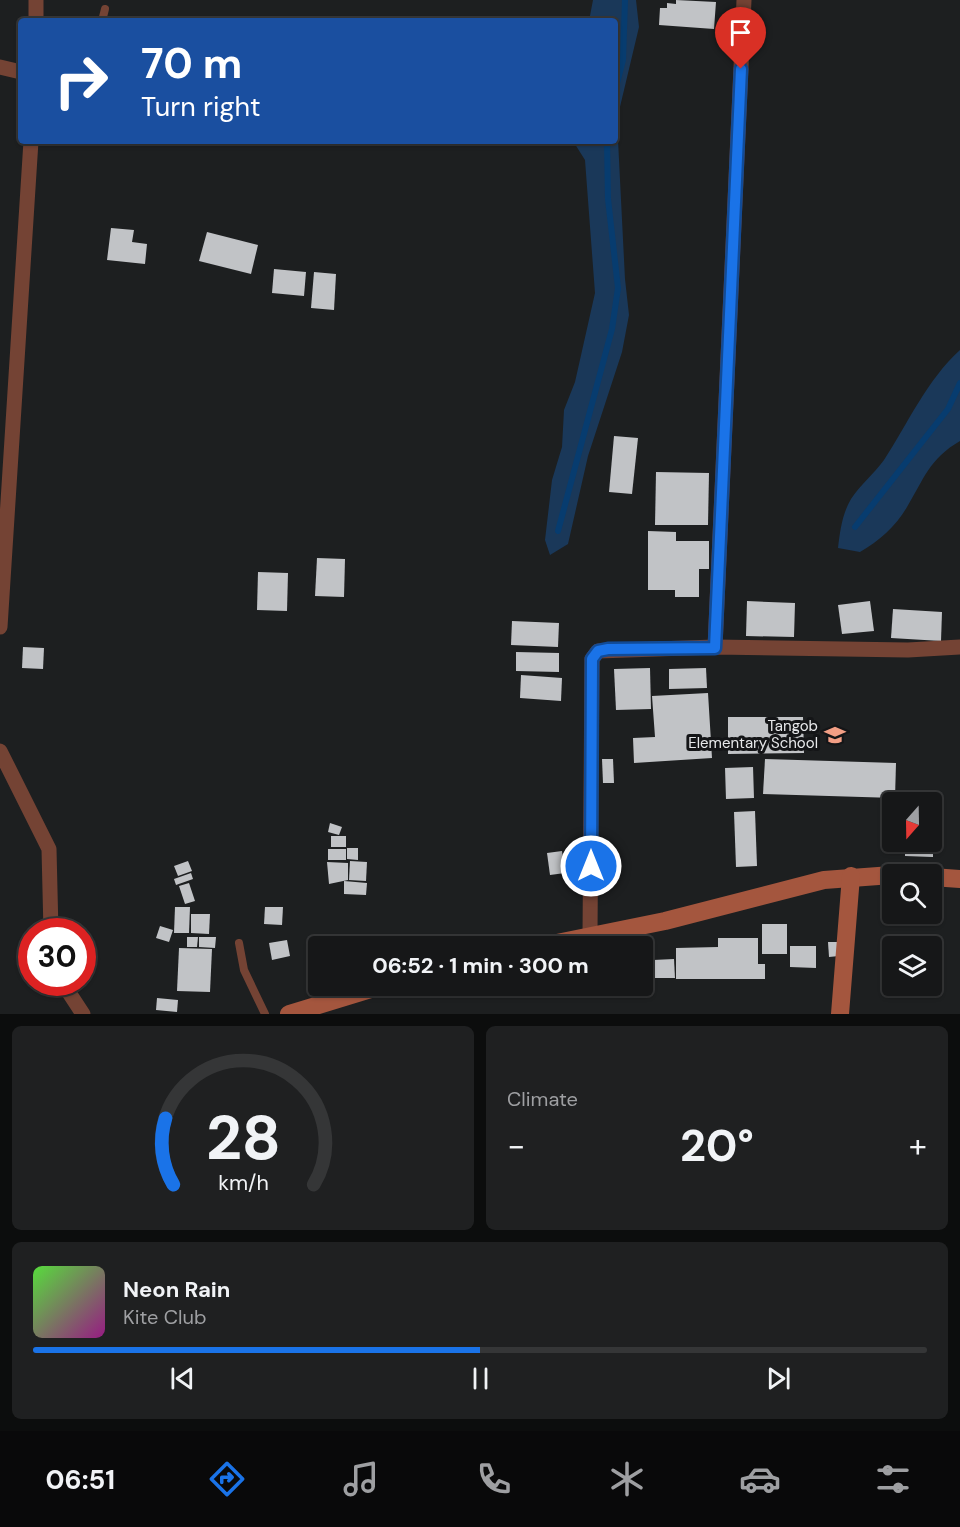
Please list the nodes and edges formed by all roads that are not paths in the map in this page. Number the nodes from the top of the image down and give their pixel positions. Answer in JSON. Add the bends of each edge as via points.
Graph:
{"nodes":[{"id":1,"x":36,"y":0,"type":"edge"},
{"id":2,"x":744,"y":0,"type":"edge"},
{"id":3,"x":105,"y":9,"type":"dead end"},
{"id":4,"x":36,"y":18,"type":"edge"},
{"id":5,"x":103,"y":18,"type":"edge"},
{"id":6,"x":0,"y":67,"type":"edge"},
{"id":7,"x":18,"y":71,"type":"edge"},
{"id":8,"x":31,"y":144,"type":"edge"},
{"id":9,"x":0,"y":627,"type":"edge"},
{"id":10,"x":960,"y":647,"type":"edge"},
{"id":11,"x":715,"y":648,"type":"junction"},
{"id":12,"x":0,"y":751,"type":"edge"},
{"id":13,"x":882,"y":875,"type":"edge"},
{"id":14,"x":851,"y":876,"type":"junction"},
{"id":15,"x":942,"y":878,"type":"edge"},
{"id":16,"x":960,"y":879,"type":"edge"},
{"id":17,"x":51,"y":918,"type":"edge"},
{"id":18,"x":590,"y":936,"type":"joint"},
{"id":19,"x":238,"y":944,"type":"dead end"},
{"id":20,"x":72,"y":996,"type":"edge"},
{"id":21,"x":348,"y":996,"type":"edge"},
{"id":22,"x":83,"y":1014,"type":"edge"},
{"id":23,"x":265,"y":1014,"type":"edge"},
{"id":24,"x":289,"y":1014,"type":"edge"},
{"id":25,"x":840,"y":1014,"type":"edge"}],
"edges":[{"from":1,"to":4,"type":"street"},
{"from":2,"to":11,"type":"street"},
{"from":3,"to":5,"type":"lane"},
{"from":6,"to":7,"type":"street"},
{"from":8,"to":9,"type":"street"},
{"from":10,"to":11,"type":"street"},
{"from":11,"to":18,"type":"street","via":[[608,649],[598,651],[592,659]]},
{"from":12,"to":17,"type":"street","via":[[49,849]]},
{"from":13,"to":14,"type":"street"},
{"from":14,"to":18,"type":"street"},
{"from":14,"to":25,"type":"street"},
{"from":15,"to":16,"type":"street"},
{"from":19,"to":23,"type":"lane","via":[[244,970]]},
{"from":20,"to":22,"type":"street"},
{"from":21,"to":24,"type":"street"}]}
